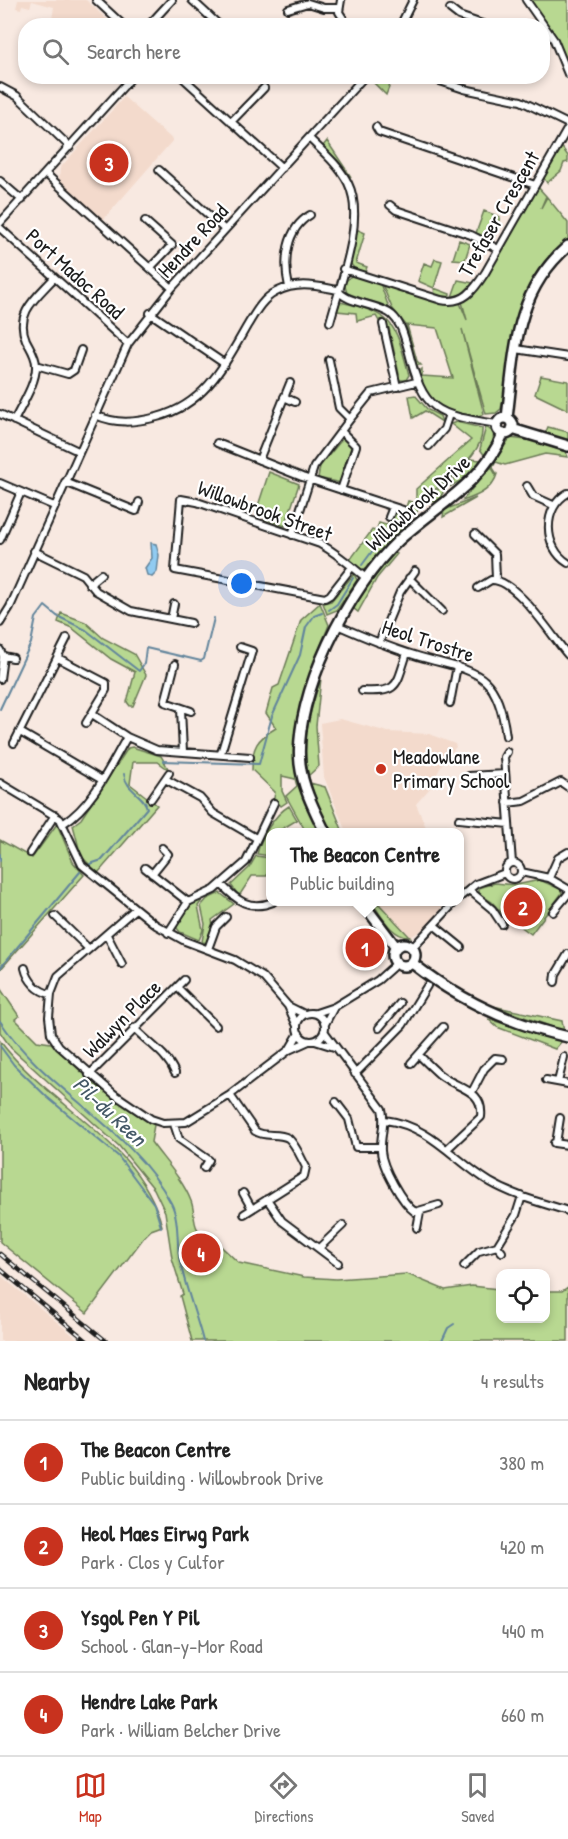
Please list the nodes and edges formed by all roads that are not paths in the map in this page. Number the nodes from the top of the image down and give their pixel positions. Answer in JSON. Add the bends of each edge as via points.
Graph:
{"nodes":[{"id":1,"x":96,"y":0,"type":"edge"},
{"id":2,"x":172,"y":0,"type":"edge"},
{"id":3,"x":192,"y":0,"type":"edge"},
{"id":4,"x":341,"y":0,"type":"edge"},
{"id":5,"x":412,"y":0,"type":"edge"},
{"id":6,"x":526,"y":0,"type":"edge"},
{"id":7,"x":339,"y":8,"type":"junction"},
{"id":8,"x":288,"y":9,"type":"dead end"},
{"id":9,"x":450,"y":9,"type":"dead end"},
{"id":10,"x":115,"y":18,"type":"edge"},
{"id":11,"x":155,"y":18,"type":"edge"},
{"id":12,"x":211,"y":18,"type":"edge"},
{"id":13,"x":342,"y":18,"type":"edge"},
{"id":14,"x":404,"y":18,"type":"edge"},
{"id":15,"x":465,"y":18,"type":"edge"},
{"id":16,"x":537,"y":18,"type":"edge"},
{"id":17,"x":550,"y":41,"type":"edge"},
{"id":18,"x":568,"y":74,"type":"edge"},
{"id":19,"x":126,"y":84,"type":"edge"},
{"id":20,"x":190,"y":84,"type":"edge"},
{"id":21,"x":358,"y":84,"type":"edge"},
{"id":22,"x":449,"y":84,"type":"edge"},
{"id":23,"x":0,"y":87,"type":"edge"},
{"id":24,"x":264,"y":88,"type":"dead end"},
{"id":25,"x":231,"y":122,"type":"junction"},
{"id":26,"x":568,"y":126,"type":"edge"},
{"id":27,"x":376,"y":127,"type":"dead end"},
{"id":28,"x":309,"y":138,"type":"junction"},
{"id":29,"x":70,"y":147,"type":"junction"},
{"id":30,"x":282,"y":168,"type":"junction"},
{"id":31,"x":159,"y":170,"type":"dead end"},
{"id":32,"x":46,"y":174,"type":"junction"},
{"id":33,"x":0,"y":180,"type":"edge"},
{"id":34,"x":535,"y":185,"type":"junction"},
{"id":35,"x":22,"y":200,"type":"junction"},
{"id":36,"x":390,"y":205,"type":"dead end"},
{"id":37,"x":310,"y":215,"type":"dead end"},
{"id":38,"x":145,"y":221,"type":"dead end"},
{"id":39,"x":0,"y":223,"type":"edge"},
{"id":40,"x":0,"y":228,"type":"edge"},
{"id":41,"x":225,"y":230,"type":"junction"},
{"id":42,"x":568,"y":246,"type":"edge"},
{"id":43,"x":498,"y":249,"type":"junction"},
{"id":44,"x":150,"y":268,"type":"junction"},
{"id":45,"x":344,"y":269,"type":"junction"},
{"id":46,"x":54,"y":278,"type":"junction"},
{"id":47,"x":290,"y":287,"type":"junction"},
{"id":48,"x":172,"y":288,"type":"junction"},
{"id":49,"x":338,"y":290,"type":"junction"},
{"id":50,"x":150,"y":313,"type":"junction"},
{"id":51,"x":330,"y":322,"type":"dead end"},
{"id":52,"x":383,"y":324,"type":"dead end"},
{"id":53,"x":128,"y":344,"type":"junction"},
{"id":54,"x":516,"y":349,"type":"junction"},
{"id":55,"x":81,"y":350,"type":"dead end"},
{"id":56,"x":568,"y":357,"type":"edge"},
{"id":57,"x":329,"y":360,"type":"dead end"},
{"id":58,"x":225,"y":364,"type":"junction"},
{"id":59,"x":36,"y":365,"type":"junction"},
{"id":60,"x":416,"y":382,"type":"junction"},
{"id":61,"x":290,"y":383,"type":"dead end"},
{"id":62,"x":397,"y":387,"type":"junction"},
{"id":63,"x":284,"y":397,"type":"junction"},
{"id":64,"x":295,"y":402,"type":"dead end"},
{"id":65,"x":0,"y":414,"type":"edge"},
{"id":66,"x":449,"y":414,"type":"junction"},
{"id":67,"x":94,"y":415,"type":"junction"},
{"id":68,"x":350,"y":418,"type":"junction"},
{"id":69,"x":507,"y":418,"type":"junction"},
{"id":70,"x":14,"y":421,"type":"junction"},
{"id":71,"x":497,"y":424,"type":"junction"},
{"id":72,"x":341,"y":430,"type":"junction"},
{"id":73,"x":507,"y":431,"type":"junction"},
{"id":74,"x":217,"y":443,"type":"dead end"},
{"id":75,"x":429,"y":446,"type":"dead end"},
{"id":76,"x":568,"y":446,"type":"edge"},
{"id":77,"x":78,"y":451,"type":"junction"},
{"id":78,"x":259,"y":460,"type":"junction"},
{"id":79,"x":310,"y":480,"type":"junction"},
{"id":80,"x":65,"y":482,"type":"junction"},
{"id":81,"x":0,"y":483,"type":"edge"},
{"id":82,"x":527,"y":486,"type":"dead end"},
{"id":83,"x":341,"y":490,"type":"junction"},
{"id":84,"x":21,"y":492,"type":"junction"},
{"id":85,"x":568,"y":493,"type":"edge"},
{"id":86,"x":139,"y":502,"type":"dead end"},
{"id":87,"x":553,"y":505,"type":"junction"},
{"id":88,"x":54,"y":506,"type":"junction"},
{"id":89,"x":393,"y":507,"type":"junction"},
{"id":90,"x":403,"y":510,"type":"dead end"},
{"id":91,"x":389,"y":517,"type":"dead end"},
{"id":92,"x":292,"y":534,"type":"junction"},
{"id":93,"x":475,"y":534,"type":"dead end"},
{"id":94,"x":0,"y":540,"type":"edge"},
{"id":95,"x":34,"y":551,"type":"junction"},
{"id":96,"x":568,"y":563,"type":"edge"},
{"id":97,"x":352,"y":567,"type":"junction"},
{"id":98,"x":415,"y":571,"type":"dead end"},
{"id":99,"x":101,"y":574,"type":"dead end"},
{"id":100,"x":366,"y":578,"type":"junction"},
{"id":101,"x":409,"y":578,"type":"junction"},
{"id":102,"x":496,"y":579,"type":"junction"},
{"id":103,"x":89,"y":584,"type":"junction"},
{"id":104,"x":478,"y":588,"type":"dead end"},
{"id":105,"x":174,"y":604,"type":"dead end"},
{"id":106,"x":442,"y":611,"type":"dead end"},
{"id":107,"x":171,"y":619,"type":"junction"},
{"id":108,"x":0,"y":623,"type":"edge"},
{"id":109,"x":191,"y":623,"type":"dead end"},
{"id":110,"x":337,"y":625,"type":"junction"},
{"id":111,"x":67,"y":638,"type":"dead end"},
{"id":112,"x":379,"y":643,"type":"junction"},
{"id":113,"x":240,"y":647,"type":"dead end"},
{"id":114,"x":1,"y":653,"type":"edge"},
{"id":115,"x":407,"y":653,"type":"junction"},
{"id":116,"x":568,"y":655,"type":"edge"},
{"id":117,"x":13,"y":658,"type":"dead end"},
{"id":118,"x":58,"y":658,"type":"junction"},
{"id":119,"x":174,"y":664,"type":"dead end"},
{"id":120,"x":457,"y":666,"type":"junction"},
{"id":121,"x":0,"y":679,"type":"edge"},
{"id":122,"x":362,"y":691,"type":"dead end"},
{"id":123,"x":450,"y":703,"type":"dead end"},
{"id":124,"x":181,"y":709,"type":"junction"},
{"id":125,"x":191,"y":711,"type":"dead end"},
{"id":126,"x":92,"y":714,"type":"junction"},
{"id":127,"x":86,"y":723,"type":"dead end"},
{"id":128,"x":21,"y":732,"type":"junction"},
{"id":129,"x":506,"y":736,"type":"dead end"},
{"id":130,"x":127,"y":737,"type":"junction"},
{"id":131,"x":14,"y":743,"type":"dead end"},
{"id":132,"x":183,"y":752,"type":"junction"},
{"id":133,"x":507,"y":752,"type":"dead end"},
{"id":134,"x":221,"y":753,"type":"junction"},
{"id":135,"x":250,"y":757,"type":"dead end"},
{"id":136,"x":505,"y":774,"type":"junction"},
{"id":137,"x":469,"y":776,"type":"dead end"},
{"id":138,"x":102,"y":780,"type":"junction"},
{"id":139,"x":0,"y":783,"type":"edge"},
{"id":140,"x":568,"y":788,"type":"edge"},
{"id":141,"x":151,"y":799,"type":"dead end"},
{"id":142,"x":274,"y":803,"type":"dead end"},
{"id":143,"x":507,"y":803,"type":"junction"},
{"id":144,"x":55,"y":815,"type":"junction"},
{"id":145,"x":459,"y":819,"type":"dead end"},
{"id":146,"x":64,"y":824,"type":"junction"},
{"id":147,"x":509,"y":824,"type":"junction"},
{"id":148,"x":323,"y":828,"type":"edge"},
{"id":149,"x":256,"y":838,"type":"junction"},
{"id":150,"x":162,"y":848,"type":"dead end"},
{"id":151,"x":568,"y":852,"type":"edge"},
{"id":152,"x":30,"y":853,"type":"dead end"},
{"id":153,"x":512,"y":862,"type":"junction"},
{"id":154,"x":145,"y":868,"type":"dead end"},
{"id":155,"x":521,"y":872,"type":"junction"},
{"id":156,"x":505,"y":873,"type":"junction"},
{"id":157,"x":152,"y":874,"type":"junction"},
{"id":158,"x":549,"y":878,"type":"junction"},
{"id":159,"x":221,"y":884,"type":"junction"},
{"id":160,"x":568,"y":889,"type":"edge"},
{"id":161,"x":469,"y":890,"type":"junction"},
{"id":162,"x":464,"y":894,"type":"edge"},
{"id":163,"x":568,"y":894,"type":"edge"},
{"id":164,"x":188,"y":902,"type":"junction"},
{"id":165,"x":266,"y":903,"type":"edge"},
{"id":166,"x":365,"y":906,"type":"edge"},
{"id":167,"x":451,"y":906,"type":"edge"},
{"id":168,"x":135,"y":909,"type":"junction"},
{"id":169,"x":553,"y":912,"type":"dead end"},
{"id":170,"x":56,"y":916,"type":"dead end"},
{"id":171,"x":226,"y":917,"type":"dead end"},
{"id":172,"x":502,"y":924,"type":"dead end"},
{"id":173,"x":434,"y":925,"type":"junction"},
{"id":174,"x":168,"y":933,"type":"junction"},
{"id":175,"x":106,"y":935,"type":"junction"},
{"id":176,"x":396,"y":947,"type":"junction"},
{"id":177,"x":461,"y":947,"type":"dead end"},
{"id":178,"x":412,"y":948,"type":"junction"},
{"id":179,"x":89,"y":949,"type":"junction"},
{"id":180,"x":208,"y":949,"type":"junction"},
{"id":181,"x":568,"y":954,"type":"edge"},
{"id":182,"x":397,"y":963,"type":"junction"},
{"id":183,"x":412,"y":963,"type":"junction"},
{"id":184,"x":122,"y":964,"type":"dead end"},
{"id":185,"x":25,"y":968,"type":"dead end"},
{"id":186,"x":184,"y":980,"type":"dead end"},
{"id":187,"x":555,"y":982,"type":"dead end"},
{"id":188,"x":427,"y":986,"type":"dead end"},
{"id":189,"x":177,"y":987,"type":"junction"},
{"id":190,"x":51,"y":994,"type":"junction"},
{"id":191,"x":400,"y":1003,"type":"dead end"},
{"id":192,"x":288,"y":1006,"type":"junction"},
{"id":193,"x":334,"y":1007,"type":"junction"},
{"id":194,"x":396,"y":1011,"type":"junction"},
{"id":195,"x":216,"y":1013,"type":"dead end"},
{"id":196,"x":316,"y":1013,"type":"junction"},
{"id":197,"x":304,"y":1014,"type":"junction"},
{"id":198,"x":407,"y":1019,"type":"junction"},
{"id":199,"x":210,"y":1020,"type":"junction"},
{"id":200,"x":216,"y":1026,"type":"dead end"},
{"id":201,"x":297,"y":1026,"type":"junction"},
{"id":202,"x":443,"y":1027,"type":"dead end"},
{"id":203,"x":134,"y":1028,"type":"junction"},
{"id":204,"x":325,"y":1028,"type":"junction"},
{"id":205,"x":379,"y":1028,"type":"dead end"},
{"id":206,"x":298,"y":1033,"type":"junction"},
{"id":207,"x":568,"y":1037,"type":"edge"},
{"id":208,"x":312,"y":1041,"type":"junction"},
{"id":209,"x":334,"y":1047,"type":"junction"},
{"id":210,"x":289,"y":1050,"type":"junction"},
{"id":211,"x":419,"y":1055,"type":"junction"},
{"id":212,"x":564,"y":1057,"type":"dead end"},
{"id":213,"x":503,"y":1059,"type":"dead end"},
{"id":214,"x":411,"y":1063,"type":"dead end"},
{"id":215,"x":175,"y":1072,"type":"dead end"},
{"id":216,"x":355,"y":1074,"type":"junction"},
{"id":217,"x":89,"y":1075,"type":"junction"},
{"id":218,"x":546,"y":1080,"type":"dead end"},
{"id":219,"x":558,"y":1082,"type":"junction"},
{"id":220,"x":568,"y":1084,"type":"edge"},
{"id":221,"x":472,"y":1092,"type":"junction"},
{"id":222,"x":230,"y":1095,"type":"junction"},
{"id":223,"x":336,"y":1102,"type":"dead end"},
{"id":224,"x":560,"y":1118,"type":"dead end"},
{"id":225,"x":385,"y":1120,"type":"junction"},
{"id":226,"x":174,"y":1124,"type":"junction"},
{"id":227,"x":568,"y":1144,"type":"edge"},
{"id":228,"x":381,"y":1147,"type":"junction"},
{"id":229,"x":448,"y":1148,"type":"junction"},
{"id":230,"x":204,"y":1168,"type":"dead end"},
{"id":231,"x":243,"y":1193,"type":"dead end"},
{"id":232,"x":522,"y":1196,"type":"junction"},
{"id":233,"x":267,"y":1199,"type":"junction"},
{"id":234,"x":439,"y":1205,"type":"dead end"},
{"id":235,"x":252,"y":1209,"type":"junction"},
{"id":236,"x":568,"y":1211,"type":"edge"},
{"id":237,"x":420,"y":1212,"type":"junction"},
{"id":238,"x":244,"y":1214,"type":"dead end"},
{"id":239,"x":343,"y":1225,"type":"dead end"},
{"id":240,"x":417,"y":1228,"type":"dead end"},
{"id":241,"x":496,"y":1246,"type":"junction"},
{"id":242,"x":320,"y":1247,"type":"junction"},
{"id":243,"x":502,"y":1252,"type":"dead end"},
{"id":244,"x":338,"y":1263,"type":"dead end"},
{"id":245,"x":464,"y":1266,"type":"dead end"}],
"edges":[{"from":1,"to":10,"type":"street"},
{"from":2,"to":11,"type":"street"},
{"from":3,"to":12,"type":"street"},
{"from":4,"to":7,"type":"street"},
{"from":5,"to":14,"type":"street"},
{"from":6,"to":16,"type":"street"},
{"from":7,"to":8,"type":"street","via":[[308,3]]},
{"from":7,"to":13,"type":"street"},
{"from":9,"to":15,"type":"street"},
{"from":17,"to":18,"type":"street"},
{"from":19,"to":29,"type":"street"},
{"from":20,"to":25,"type":"street"},
{"from":21,"to":28,"type":"street","name":"Hendre Road"},
{"from":22,"to":26,"type":"street","via":[[521,101]]},
{"from":23,"to":29,"type":"street","via":[[17,96]]},
{"from":24,"to":25,"type":"street"},
{"from":25,"to":30,"type":"street"},
{"from":26,"to":34,"type":"street","name":"Trefaser Crescent"},
{"from":27,"to":34,"type":"street","via":[[379,132]]},
{"from":28,"to":30,"type":"street","name":"Hendre Road"},
{"from":28,"to":45,"type":"street","via":[[342,173],[353,198],[354,228]]},
{"from":29,"to":32,"type":"street"},
{"from":30,"to":41,"type":"street","name":"Hendre Road"},
{"from":31,"to":41,"type":"street"},
{"from":32,"to":35,"type":"street"},
{"from":32,"to":44,"type":"street"},
{"from":33,"to":35,"type":"street"},
{"from":34,"to":43,"type":"street","name":"Trefaser Crescent"},
{"from":35,"to":39,"type":"street"},
{"from":36,"to":43,"type":"street"},
{"from":37,"to":47,"type":"street","via":[[296,226],[287,254]]},
{"from":38,"to":44,"type":"street","via":[[172,245]]},
{"from":40,"to":46,"type":"street","name":"Port Madoc Road"},
{"from":41,"to":48,"type":"street","name":"Hendre Road"},
{"from":42,"to":54,"type":"street","via":[[547,266],[530,294]]},
{"from":43,"to":45,"type":"street","name":"Trefaser Crescent","via":[[477,287],[455,301]]},
{"from":44,"to":48,"type":"street"},
{"from":45,"to":49,"type":"street"},
{"from":46,"to":53,"type":"street","name":"Port Madoc Road"},
{"from":46,"to":59,"type":"street","via":[[28,306],[23,318],[23,331]]},
{"from":47,"to":49,"type":"street","via":[[306,284]]},
{"from":47,"to":58,"type":"street","via":[[262,303]]},
{"from":48,"to":50,"type":"street","name":"Hendre Road"},
{"from":49,"to":51,"type":"street"},
{"from":49,"to":60,"type":"street","via":[[347,298],[380,307],[396,319]]},
{"from":50,"to":53,"type":"street","name":"Hendre Road"},
{"from":50,"to":58,"type":"street"},
{"from":52,"to":62,"type":"street"},
{"from":53,"to":67,"type":"street","name":"Hendre Road"},
{"from":54,"to":56,"type":"street"},
{"from":54,"to":69,"type":"street"},
{"from":55,"to":59,"type":"street","via":[[71,373]]},
{"from":57,"to":68,"type":"street","via":[[339,408]]},
{"from":58,"to":67,"type":"street","via":[[208,387],[171,413],[122,423]]},
{"from":59,"to":70,"type":"street"},
{"from":60,"to":62,"type":"street"},
{"from":60,"to":66,"type":"street","via":[[427,400]]},
{"from":61,"to":63,"type":"street"},
{"from":62,"to":68,"type":"street","via":[[371,393]]},
{"from":63,"to":64,"type":"street"},
{"from":63,"to":78,"type":"street"},
{"from":65,"to":70,"type":"street"},
{"from":66,"to":71,"type":"street"},
{"from":66,"to":75,"type":"street","via":[[444,429]]},
{"from":67,"to":77,"type":"street","name":"Hendre Road"},
{"from":68,"to":72,"type":"street"},
{"from":69,"to":71,"type":"street"},
{"from":69,"to":73,"type":"street","via":[[513,424]]},
{"from":70,"to":77,"type":"street"},
{"from":71,"to":73,"type":"street","via":[[497,429]]},
{"from":72,"to":79,"type":"street","via":[[314,467]]},
{"from":72,"to":83,"type":"street","via":[[356,446]]},
{"from":73,"to":76,"type":"street"},
{"from":73,"to":100,"type":"street","name":"Willowbrook Drive","via":[[480,472],[402,537]]},
{"from":74,"to":78,"type":"street"},
{"from":77,"to":80,"type":"street","name":"Hendre Road"},
{"from":78,"to":79,"type":"street"},
{"from":79,"to":83,"type":"street"},
{"from":79,"to":92,"type":"street"},
{"from":80,"to":86,"type":"street","via":[[135,511]]},
{"from":80,"to":88,"type":"street","name":"Hendre Road"},
{"from":81,"to":84,"type":"street"},
{"from":82,"to":87,"type":"street","via":[[533,496]]},
{"from":83,"to":89,"type":"street"},
{"from":84,"to":88,"type":"street"},
{"from":84,"to":94,"type":"street"},
{"from":85,"to":87,"type":"street"},
{"from":87,"to":96,"type":"street","via":[[549,536]]},
{"from":88,"to":95,"type":"street","name":"Hendre Road"},
{"from":89,"to":90,"type":"street"},
{"from":89,"to":91,"type":"street"},
{"from":92,"to":97,"type":"street","name":"Willowbrook Street","via":[[320,544]]},
{"from":92,"to":97,"type":"street","name":"Willowbrook Street","via":[[178,498],[175,570],[324,598]]},
{"from":93,"to":102,"type":"street","via":[[495,554]]},
{"from":95,"to":103,"type":"street","via":[[83,575]]},
{"from":95,"to":108,"type":"street","name":"Hendre Road"},
{"from":97,"to":100,"type":"street","name":"Willowbrook Street"},
{"from":98,"to":101,"type":"street"},
{"from":99,"to":103,"type":"street"},
{"from":100,"to":110,"type":"street","name":"Willowbrook Drive"},
{"from":101,"to":106,"type":"street"},
{"from":101,"to":112,"type":"street"},
{"from":102,"to":104,"type":"street"},
{"from":102,"to":116,"type":"street","via":[[534,611]]},
{"from":103,"to":107,"type":"street","via":[[131,610]]},
{"from":105,"to":107,"type":"street"},
{"from":107,"to":109,"type":"street"},
{"from":110,"to":112,"type":"street","name":"Heol Trostre"},
{"from":110,"to":148,"type":"street","name":"Willowbrook Drive","via":[[308,699],[299,740],[304,784]]},
{"from":111,"to":118,"type":"street"},
{"from":112,"to":115,"type":"street","name":"Heol Trostre"},
{"from":113,"to":134,"type":"street","via":[[252,651]]},
{"from":114,"to":117,"type":"street"},
{"from":114,"to":121,"type":"street"},
{"from":115,"to":120,"type":"street","name":"Heol Trostre"},
{"from":115,"to":122,"type":"street","via":[[390,690]]},
{"from":118,"to":126,"type":"street","via":[[105,681],[106,690]]},
{"from":118,"to":128,"type":"street"},
{"from":119,"to":124,"type":"street","via":[[165,702]]},
{"from":120,"to":123,"type":"street"},
{"from":120,"to":129,"type":"street","name":"Heol Trostre","via":[[478,675],[491,688],[502,709]]},
{"from":124,"to":125,"type":"street"},
{"from":124,"to":132,"type":"street"},
{"from":126,"to":127,"type":"street"},
{"from":126,"to":130,"type":"street"},
{"from":128,"to":131,"type":"street"},
{"from":128,"to":138,"type":"street"},
{"from":130,"to":132,"type":"street","via":[[157,750]]},
{"from":130,"to":138,"type":"street"},
{"from":132,"to":134,"type":"street"},
{"from":133,"to":136,"type":"street"},
{"from":134,"to":135,"type":"street"},
{"from":136,"to":137,"type":"street"},
{"from":136,"to":143,"type":"street"},
{"from":138,"to":146,"type":"street","via":[[77,814]]},
{"from":139,"to":144,"type":"street"},
{"from":140,"to":143,"type":"street","via":[[561,782],[524,801]]},
{"from":141,"to":149,"type":"street","via":[[168,776],[200,798],[213,813]]},
{"from":142,"to":149,"type":"street"},
{"from":143,"to":147,"type":"street"},
{"from":144,"to":146,"type":"street"},
{"from":144,"to":152,"type":"street"},
{"from":145,"to":147,"type":"street"},
{"from":146,"to":168,"type":"street","via":[[76,858]]},
{"from":147,"to":153,"type":"street"},
{"from":149,"to":159,"type":"street","via":[[246,862]]},
{"from":150,"to":157,"type":"street","via":[[168,854]]},
{"from":151,"to":158,"type":"street","via":[[558,858]]},
{"from":153,"to":155,"type":"street","via":[[518,864]]},
{"from":153,"to":156,"type":"street"},
{"from":154,"to":157,"type":"street"},
{"from":155,"to":156,"type":"street","via":[[513,879]]},
{"from":155,"to":158,"type":"street"},
{"from":156,"to":161,"type":"street","via":[[483,880]]},
{"from":157,"to":164,"type":"street"},
{"from":158,"to":160,"type":"street"},
{"from":159,"to":164,"type":"street"},
{"from":159,"to":165,"type":"street","via":[[248,905]]},
{"from":161,"to":162,"type":"street"},
{"from":161,"to":172,"type":"street","via":[[492,909]]},
{"from":163,"to":169,"type":"street"},
{"from":164,"to":174,"type":"street"},
{"from":166,"to":176,"type":"street"},
{"from":167,"to":173,"type":"street"},
{"from":168,"to":174,"type":"street"},
{"from":168,"to":175,"type":"street"},
{"from":170,"to":179,"type":"street"},
{"from":171,"to":180,"type":"street","via":[[216,927]]},
{"from":173,"to":177,"type":"street"},
{"from":173,"to":178,"type":"street"},
{"from":174,"to":180,"type":"street"},
{"from":175,"to":179,"type":"street"},
{"from":175,"to":184,"type":"street"},
{"from":176,"to":178,"type":"street","via":[[405,944]]},
{"from":176,"to":182,"type":"street","via":[[393,955]]},
{"from":178,"to":183,"type":"street"},
{"from":179,"to":190,"type":"street","via":[[58,976]]},
{"from":180,"to":192,"type":"street","via":[[263,977]]},
{"from":181,"to":187,"type":"street"},
{"from":182,"to":183,"type":"street"},
{"from":182,"to":193,"type":"street","via":[[378,980]]},
{"from":183,"to":207,"type":"street","via":[[488,1012]]},
{"from":185,"to":190,"type":"street","via":[[39,989]]},
{"from":186,"to":189,"type":"street","name":"Walwyn Place"},
{"from":188,"to":198,"type":"street"},
{"from":189,"to":199,"type":"street","name":"Walwyn Place"},
{"from":189,"to":203,"type":"street","name":"Walwyn Place"},
{"from":190,"to":217,"type":"street","via":[[51,1034]]},
{"from":191,"to":194,"type":"street"},
{"from":192,"to":197,"type":"street"},
{"from":192,"to":201,"type":"street"},
{"from":193,"to":196,"type":"street"},
{"from":193,"to":204,"type":"street"},
{"from":194,"to":198,"type":"street"},
{"from":194,"to":205,"type":"street"},
{"from":195,"to":199,"type":"street"},
{"from":196,"to":197,"type":"street"},
{"from":196,"to":204,"type":"street"},
{"from":197,"to":201,"type":"street"},
{"from":198,"to":216,"type":"street"},
{"from":199,"to":200,"type":"street","name":"Walwyn Place"},
{"from":201,"to":206,"type":"street"},
{"from":202,"to":211,"type":"street"},
{"from":203,"to":215,"type":"street","via":[[175,1063]]},
{"from":203,"to":217,"type":"street","name":"Walwyn Place"},
{"from":204,"to":208,"type":"street"},
{"from":204,"to":209,"type":"street"},
{"from":206,"to":208,"type":"street"},
{"from":206,"to":210,"type":"street"},
{"from":208,"to":209,"type":"street"},
{"from":208,"to":210,"type":"street"},
{"from":209,"to":216,"type":"street"},
{"from":210,"to":222,"type":"street"},
{"from":211,"to":214,"type":"street"},
{"from":211,"to":221,"type":"street","via":[[441,1076]]},
{"from":212,"to":219,"type":"street"},
{"from":213,"to":221,"type":"street","via":[[495,1058],[484,1069]]},
{"from":216,"to":225,"type":"street","via":[[379,1104]]},
{"from":217,"to":226,"type":"street","via":[[151,1119]]},
{"from":218,"to":219,"type":"street"},
{"from":219,"to":220,"type":"street"},
{"from":221,"to":229,"type":"street","via":[[479,1100],[481,1117]]},
{"from":222,"to":226,"type":"street","via":[[198,1117]]},
{"from":222,"to":233,"type":"street","via":[[260,1135],[290,1139],[306,1167],[304,1176]]},
{"from":223,"to":228,"type":"street","via":[[349,1119],[356,1147]]},
{"from":224,"to":227,"type":"street","via":[[555,1143]]},
{"from":225,"to":228,"type":"street"},
{"from":225,"to":229,"type":"street","via":[[420,1130]]},
{"from":226,"to":230,"type":"street","via":[[179,1138],[209,1160]]},
{"from":228,"to":237,"type":"street","via":[[384,1163],[403,1201]]},
{"from":229,"to":232,"type":"street","via":[[489,1182]]},
{"from":231,"to":235,"type":"street"},
{"from":232,"to":236,"type":"street"},
{"from":232,"to":241,"type":"street","via":[[516,1215]]},
{"from":233,"to":235,"type":"street"},
{"from":233,"to":242,"type":"street","via":[[282,1221]]},
{"from":234,"to":237,"type":"street"},
{"from":235,"to":238,"type":"street"},
{"from":237,"to":240,"type":"street"},
{"from":239,"to":242,"type":"street"},
{"from":241,"to":243,"type":"street"},
{"from":241,"to":245,"type":"street","via":[[479,1251]]},
{"from":242,"to":244,"type":"street"}]}
